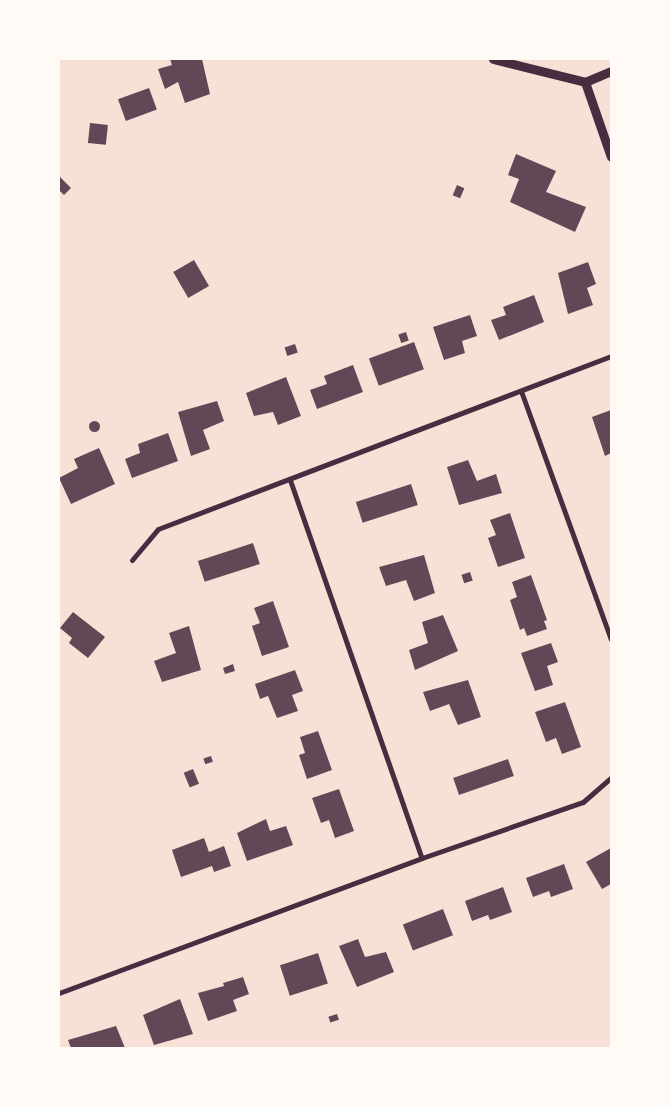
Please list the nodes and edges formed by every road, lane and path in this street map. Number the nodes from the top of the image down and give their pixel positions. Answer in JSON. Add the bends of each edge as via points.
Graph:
{"nodes":[{"id":1,"x":493,"y":59,"type":"edge"},
{"id":2,"x":611,"y":71,"type":"edge"},
{"id":3,"x":585,"y":82,"type":"junction"},
{"id":4,"x":611,"y":157,"type":"edge"},
{"id":5,"x":611,"y":356,"type":"edge"},
{"id":6,"x":521,"y":391,"type":"junction"},
{"id":7,"x":290,"y":480,"type":"junction"},
{"id":8,"x":132,"y":560,"type":"dead end"},
{"id":9,"x":611,"y":639,"type":"edge"},
{"id":10,"x":611,"y":778,"type":"edge"},
{"id":11,"x":422,"y":858,"type":"junction"},
{"id":12,"x":59,"y":993,"type":"edge"}],
"edges":[{"from":1,"to":3,"type":"street"},
{"from":2,"to":3,"type":"street"},
{"from":3,"to":4,"type":"street"},
{"from":5,"to":6,"type":"street"},
{"from":6,"to":7,"type":"street"},
{"from":6,"to":9,"type":"street"},
{"from":7,"to":8,"type":"street","via":[[158,529]]},
{"from":7,"to":11,"type":"street"},
{"from":10,"to":11,"type":"street","via":[[583,802]]},
{"from":11,"to":12,"type":"street"}]}
